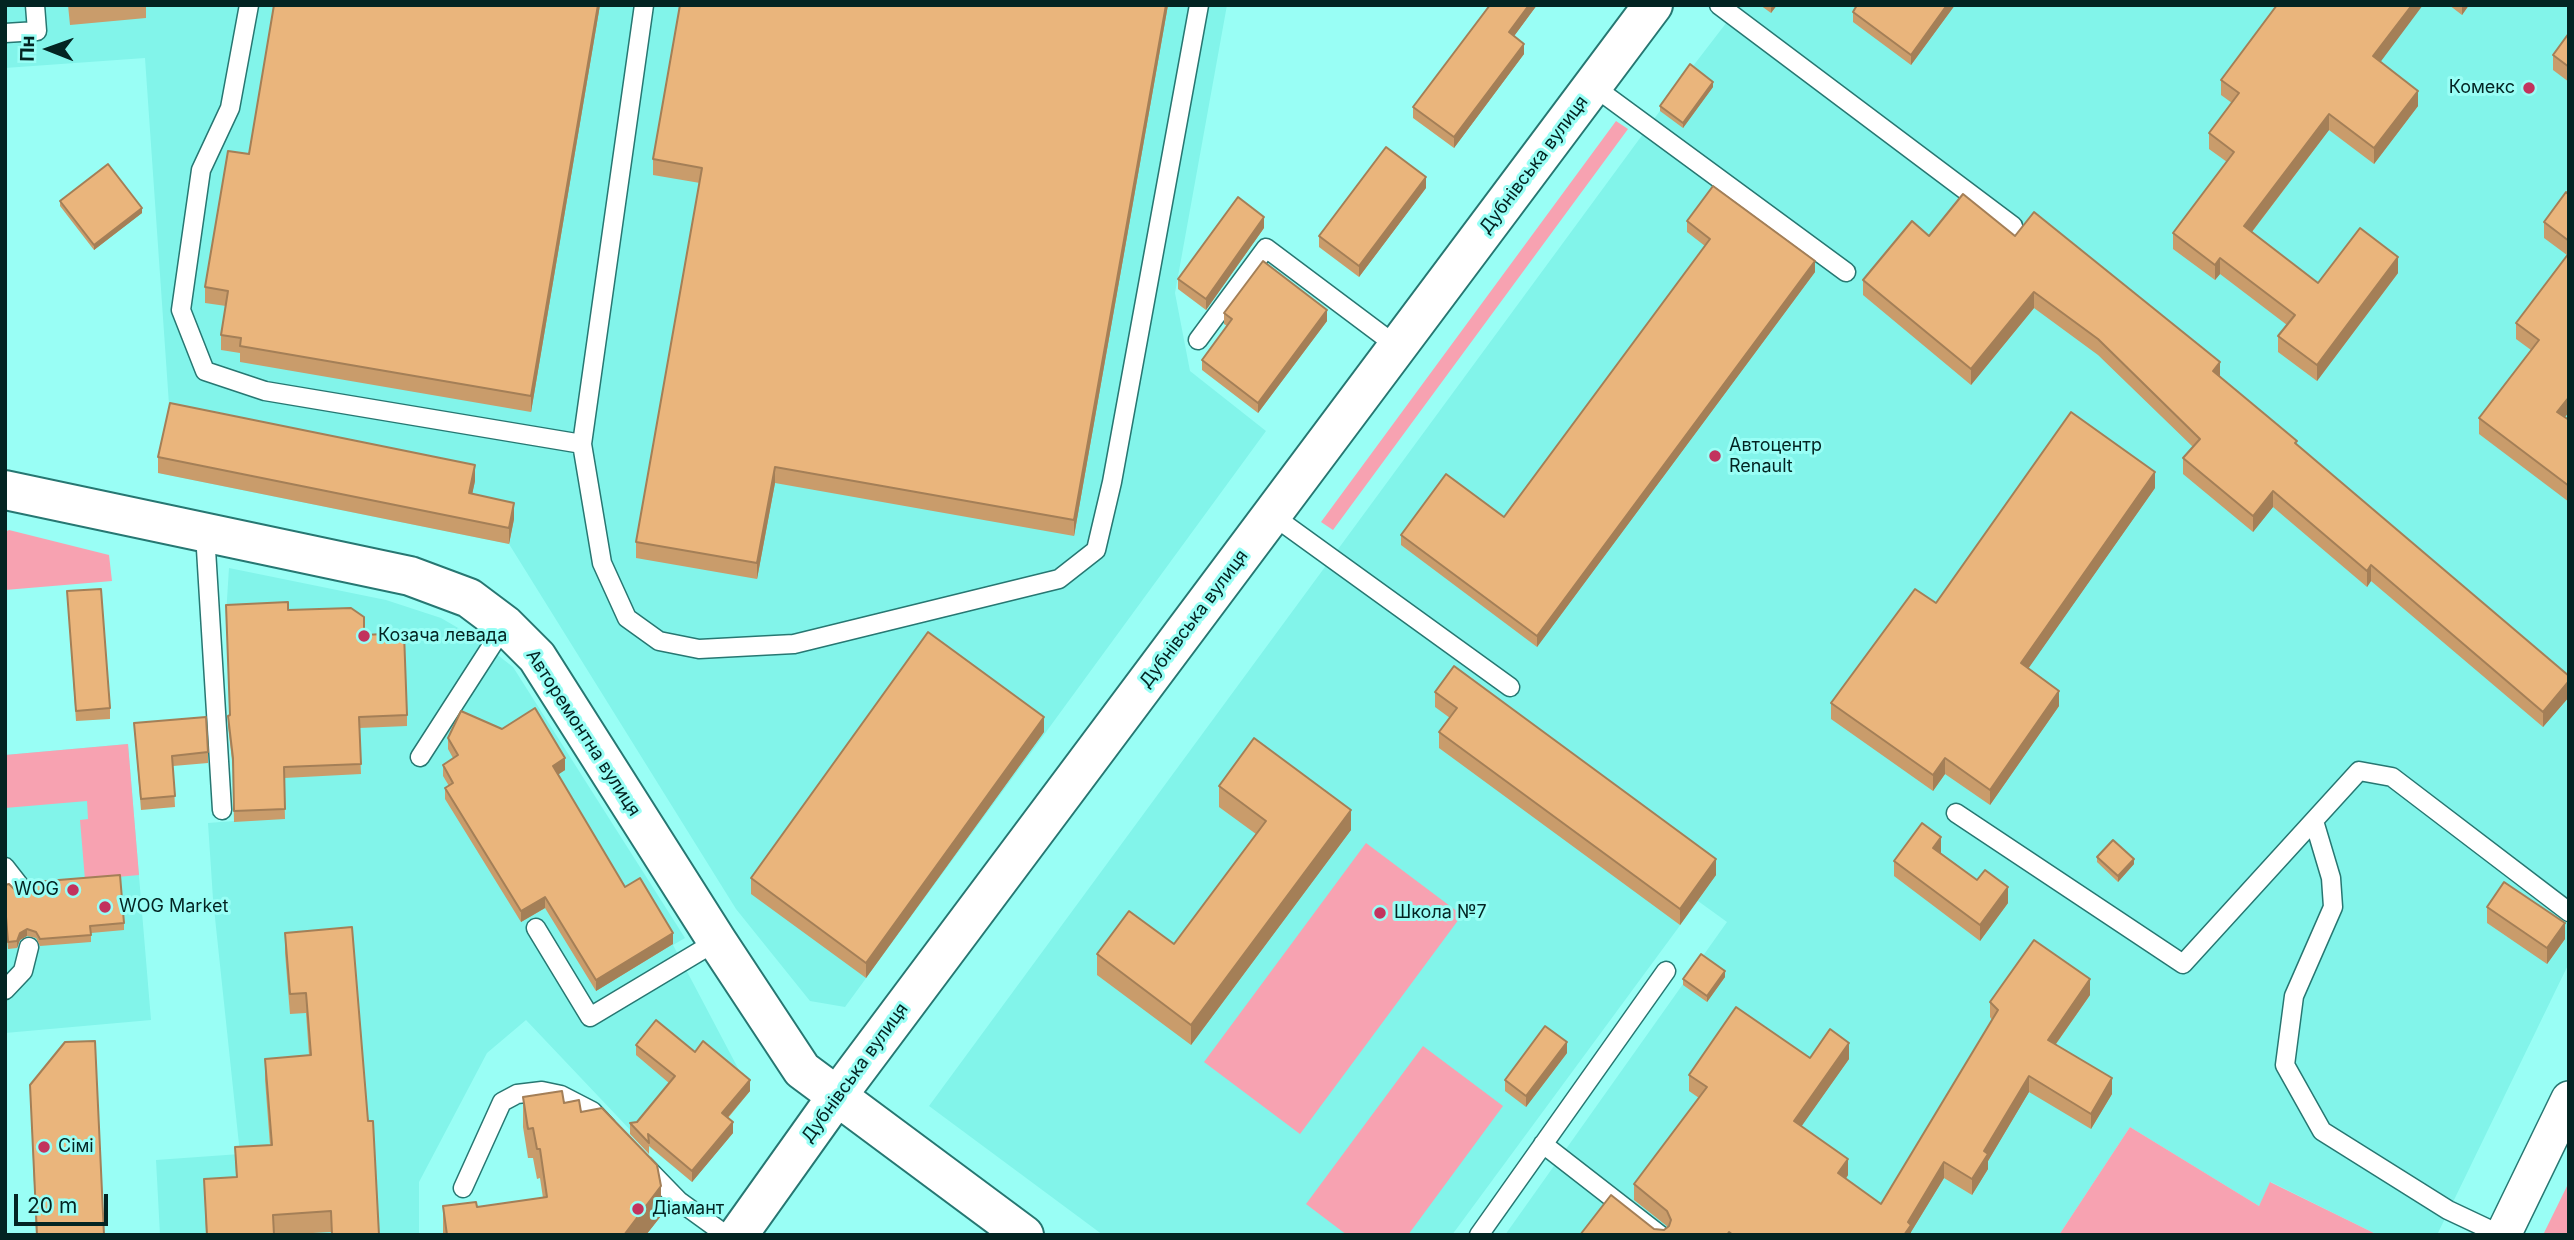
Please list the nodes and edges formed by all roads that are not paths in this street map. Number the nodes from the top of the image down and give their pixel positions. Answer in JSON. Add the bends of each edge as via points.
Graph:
{"nodes":[{"id":1,"x":35,"y":5,"type":"edge"},
{"id":2,"x":249,"y":5,"type":"edge"},
{"id":3,"x":644,"y":5,"type":"edge"},
{"id":4,"x":1199,"y":5,"type":"edge"},
{"id":5,"x":1653,"y":5,"type":"edge"},
{"id":6,"x":1719,"y":5,"type":"edge"},
{"id":7,"x":5,"y":33,"type":"edge"},
{"id":8,"x":1593,"y":86,"type":"junction"},
{"id":9,"x":2013,"y":226,"type":"dead end"},
{"id":10,"x":1846,"y":272,"type":"dead end"},
{"id":11,"x":1198,"y":340,"type":"dead end"},
{"id":12,"x":1398,"y":347,"type":"junction"},
{"id":13,"x":582,"y":444,"type":"junction"},
{"id":14,"x":5,"y":490,"type":"edge"},
{"id":15,"x":1272,"y":515,"type":"junction"},
{"id":16,"x":205,"y":533,"type":"junction"},
{"id":17,"x":505,"y":625,"type":"junction"},
{"id":18,"x":1510,"y":687,"type":"dead end"},
{"id":19,"x":419,"y":757,"type":"dead end"},
{"id":20,"x":222,"y":810,"type":"dead end"},
{"id":21,"x":1956,"y":813,"type":"dead end"},
{"id":22,"x":2314,"y":821,"type":"junction"},
{"id":23,"x":5,"y":867,"type":"edge"},
{"id":24,"x":23,"y":890,"type":"dead end"},
{"id":25,"x":2569,"y":912,"type":"edge"},
{"id":26,"x":536,"y":928,"type":"dead end"},
{"id":27,"x":717,"y":941,"type":"junction"},
{"id":28,"x":29,"y":947,"type":"dead end"},
{"id":29,"x":1666,"y":971,"type":"dead end"},
{"id":30,"x":5,"y":990,"type":"edge"},
{"id":31,"x":837,"y":1096,"type":"junction"},
{"id":32,"x":2569,"y":1098,"type":"edge"},
{"id":33,"x":1544,"y":1144,"type":"junction"},
{"id":34,"x":463,"y":1188,"type":"dead end"},
{"id":35,"x":726,"y":1235,"type":"edge"},
{"id":36,"x":738,"y":1235,"type":"edge"},
{"id":37,"x":1024,"y":1235,"type":"edge"},
{"id":38,"x":1479,"y":1235,"type":"edge"},
{"id":39,"x":1660,"y":1235,"type":"edge"},
{"id":40,"x":2502,"y":1235,"type":"edge"}],
"edges":[{"from":1,"to":7,"type":"lane","via":[[37,31]]},
{"from":2,"to":13,"type":"lane","via":[[230,108],[201,170],[181,310],[205,371],[265,391]]},
{"from":3,"to":13,"type":"lane"},
{"from":4,"to":13,"type":"lane","via":[[1096,550],[1059,579],[794,644],[699,649],[659,641],[627,618],[603,563]]},
{"from":5,"to":8,"type":"main road","name":"Дубнівська вулиця"},
{"from":6,"to":9,"type":"lane"},
{"from":8,"to":10,"type":"lane"},
{"from":8,"to":12,"type":"main road","name":"Дубнівська вулиця"},
{"from":11,"to":12,"type":"lane","via":[[1266,248]]},
{"from":12,"to":15,"type":"main road","name":"Дубнівська вулиця"},
{"from":14,"to":16,"type":"main road","name":"Авторемонтна вулиця"},
{"from":15,"to":18,"type":"lane"},
{"from":15,"to":31,"type":"main road","name":"Дубнівська вулиця"},
{"from":16,"to":17,"type":"main road","name":"Авторемонтна вулиця","via":[[410,576],[469,598]]},
{"from":16,"to":20,"type":"lane"},
{"from":17,"to":19,"type":"lane"},
{"from":17,"to":27,"type":"main road","name":"Авторемонтна вулиця","via":[[537,657]]},
{"from":21,"to":22,"type":"lane","via":[[2183,964]]},
{"from":22,"to":25,"type":"lane","via":[[2359,771],[2392,778]]},
{"from":22,"to":40,"type":"lane","via":[[2331,878],[2333,907],[2294,996],[2285,1065],[2322,1131],[2448,1210]]},
{"from":23,"to":24,"type":"lane"},
{"from":26,"to":27,"type":"lane","via":[[590,1017]]},
{"from":27,"to":31,"type":"main road","name":"Авторемонтна вулиця","via":[[803,1070]]},
{"from":28,"to":30,"type":"lane","via":[[23,971]]},
{"from":29,"to":33,"type":"lane"},
{"from":31,"to":36,"type":"main road","name":"Дубнівська вулиця"},
{"from":31,"to":37,"type":"main road","name":"Авторемонтна вулиця"},
{"from":32,"to":40,"type":"street"},
{"from":33,"to":38,"type":"lane"},
{"from":33,"to":39,"type":"lane"},
{"from":34,"to":35,"type":"lane","via":[[502,1102],[517,1094],[542,1091],[592,1111],[679,1201]]}]}
